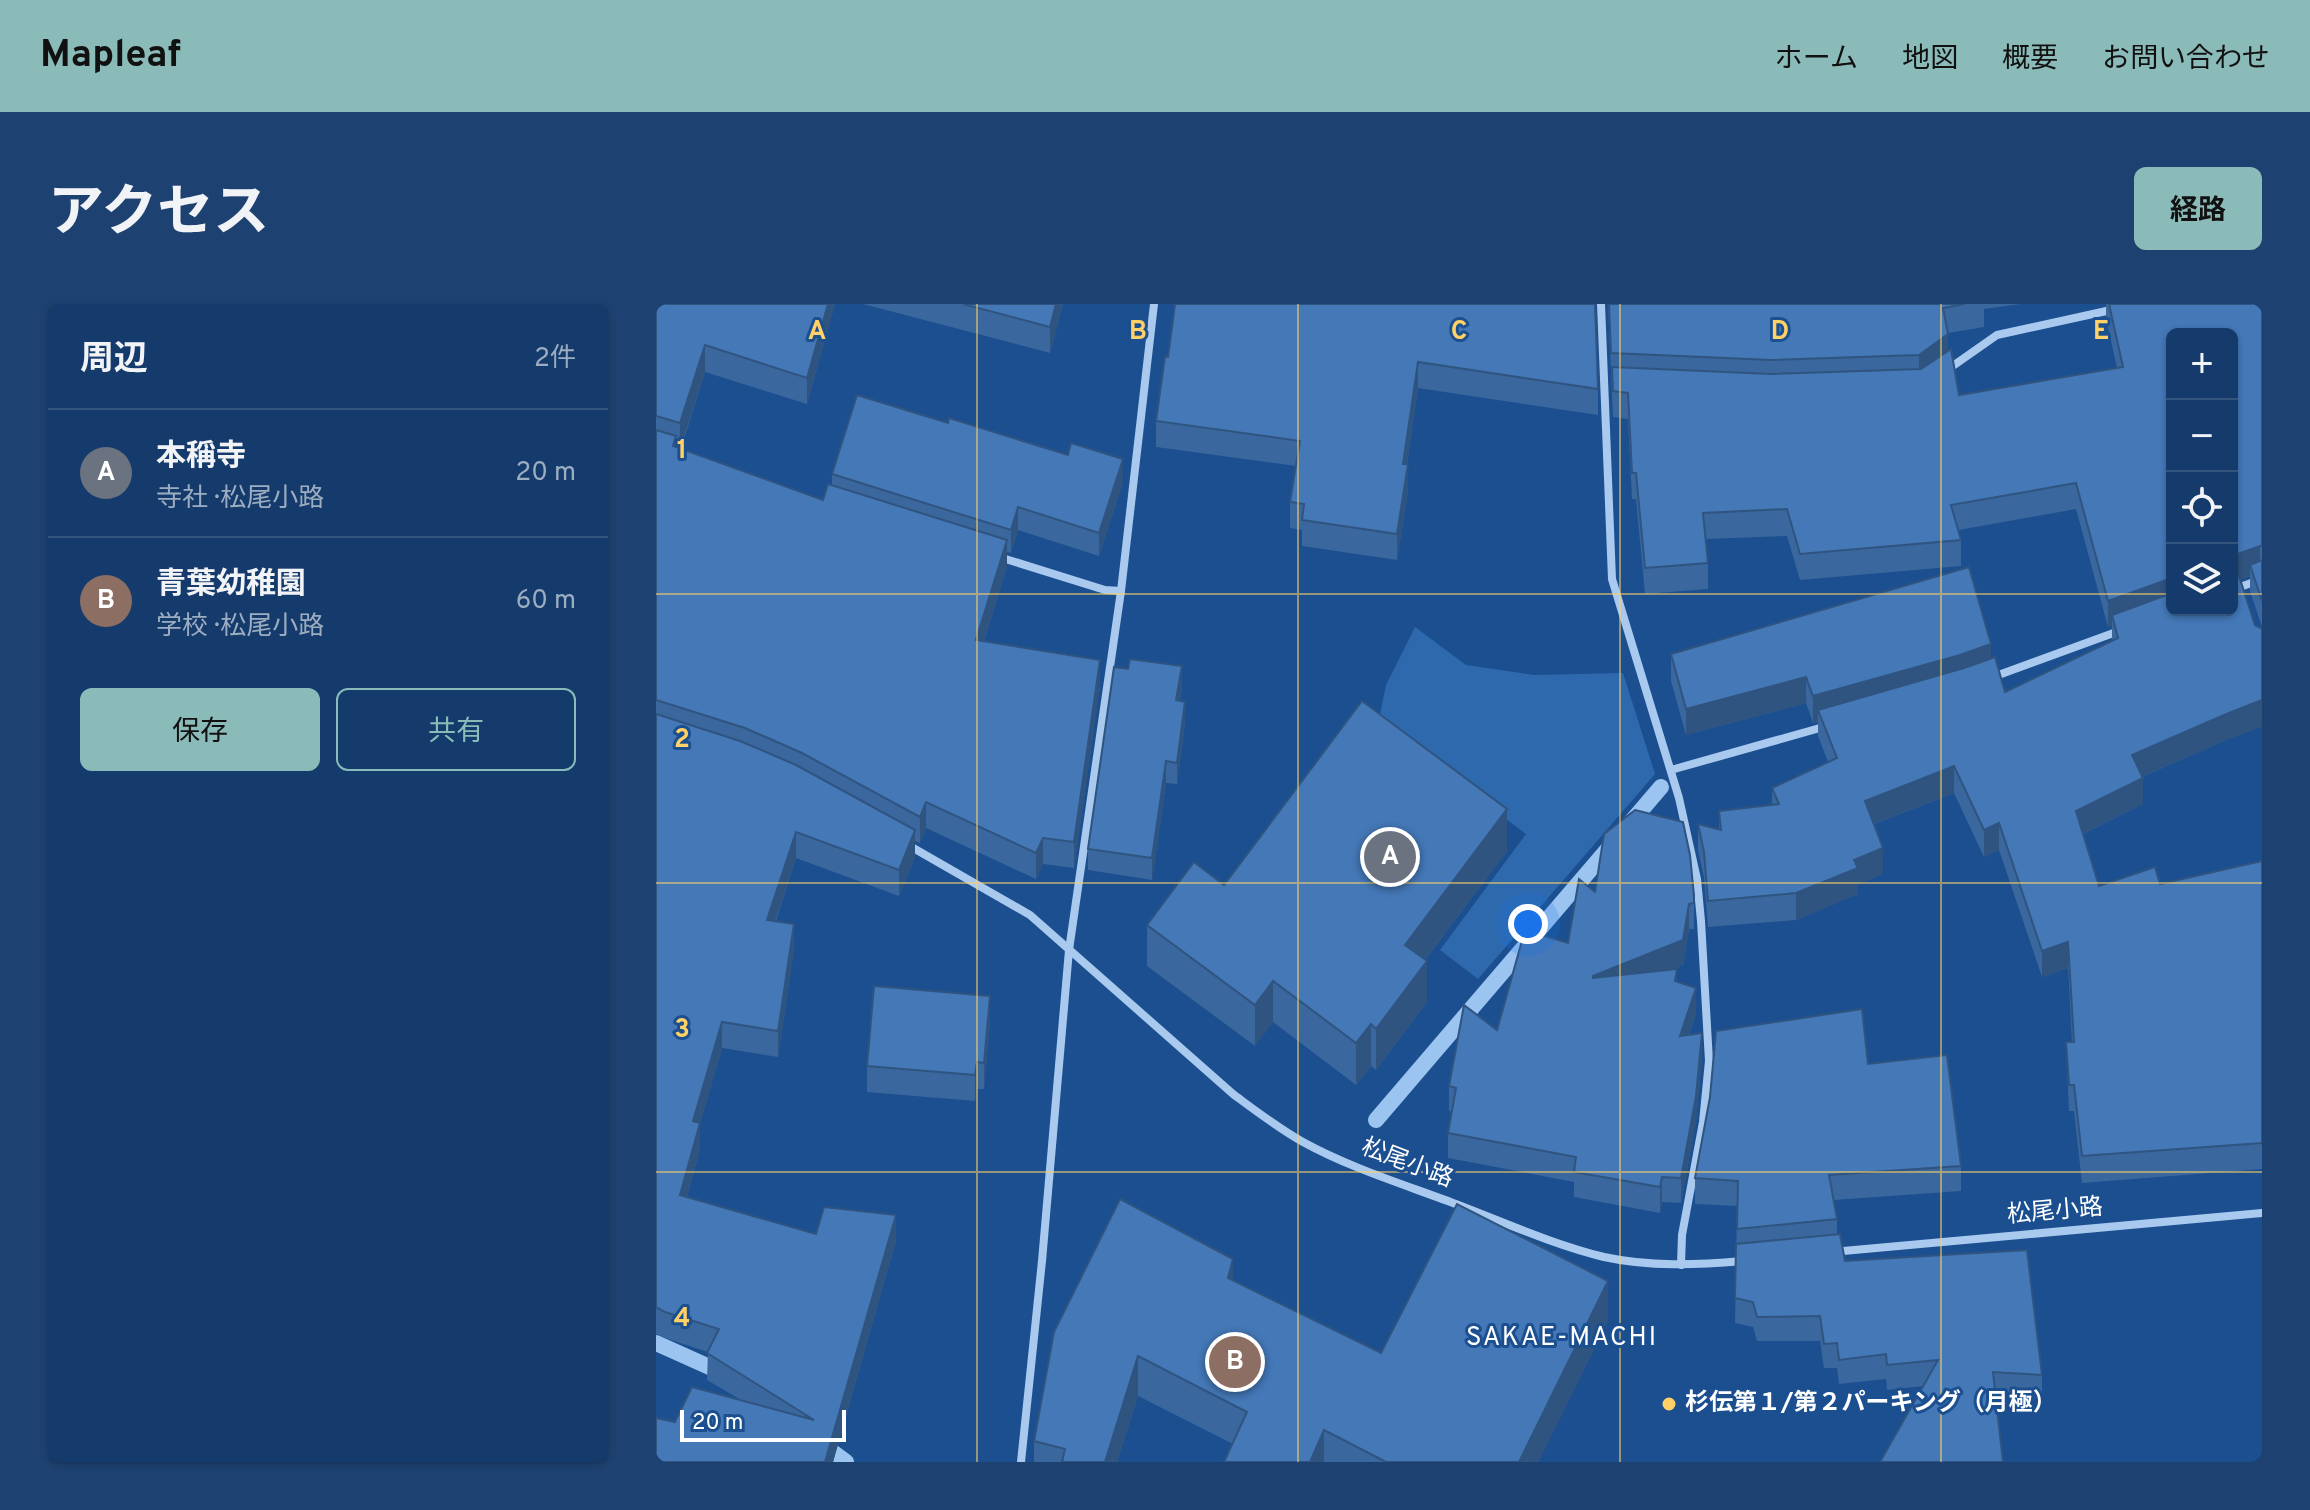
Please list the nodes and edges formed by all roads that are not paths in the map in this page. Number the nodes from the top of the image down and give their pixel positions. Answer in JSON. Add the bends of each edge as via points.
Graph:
{"nodes":[{"id":1,"x":1154,"y":304,"type":"edge"},
{"id":2,"x":1601,"y":304,"type":"edge"},
{"id":3,"x":2131,"y":304,"type":"edge"},
{"id":4,"x":1934,"y":379,"type":"edge"},
{"id":5,"x":1604,"y":386,"type":"junction"},
{"id":6,"x":1619,"y":387,"type":"edge"},
{"id":7,"x":985,"y":552,"type":"edge"},
{"id":8,"x":2262,"y":579,"type":"edge"},
{"id":9,"x":2238,"y":587,"type":"edge"},
{"id":10,"x":2238,"y":590,"type":"edge"},
{"id":11,"x":1121,"y":591,"type":"junction"},
{"id":12,"x":2245,"y":599,"type":"edge"},
{"id":13,"x":2134,"y":626,"type":"edge"},
{"id":14,"x":1977,"y":683,"type":"edge"},
{"id":15,"x":1840,"y":722,"type":"edge"},
{"id":16,"x":1671,"y":770,"type":"junction"},
{"id":17,"x":894,"y":837,"type":"edge"},
{"id":18,"x":1069,"y":950,"type":"junction"},
{"id":19,"x":2262,"y":1213,"type":"edge"},
{"id":20,"x":1822,"y":1253,"type":"edge"},
{"id":21,"x":1759,"y":1259,"type":"edge"},
{"id":22,"x":1681,"y":1265,"type":"junction"},
{"id":23,"x":1021,"y":1462,"type":"edge"}],
"edges":[{"from":1,"to":11,"type":"street"},
{"from":2,"to":5,"type":"street"},
{"from":3,"to":4,"type":"street","via":[[1997,335]]},
{"from":5,"to":6,"type":"street"},
{"from":5,"to":16,"type":"street","via":[[1612,579]]},
{"from":7,"to":11,"type":"street"},
{"from":8,"to":9,"type":"street"},
{"from":10,"to":12,"type":"street"},
{"from":11,"to":18,"type":"street"},
{"from":13,"to":14,"type":"street"},
{"from":15,"to":16,"type":"street"},
{"from":16,"to":22,"type":"street","via":[[1697,879],[1708,1031],[1707,1092]]},
{"from":17,"to":18,"type":"street","name":"松尾小路","via":[[1030,915]]},
{"from":18,"to":22,"type":"street","name":"松尾小路","via":[[1233,1094],[1306,1143],[1561,1245],[1606,1257]]},
{"from":18,"to":23,"type":"street"},
{"from":19,"to":20,"type":"street","name":"松尾小路"},
{"from":21,"to":22,"type":"street","name":"松尾小路"}]}
